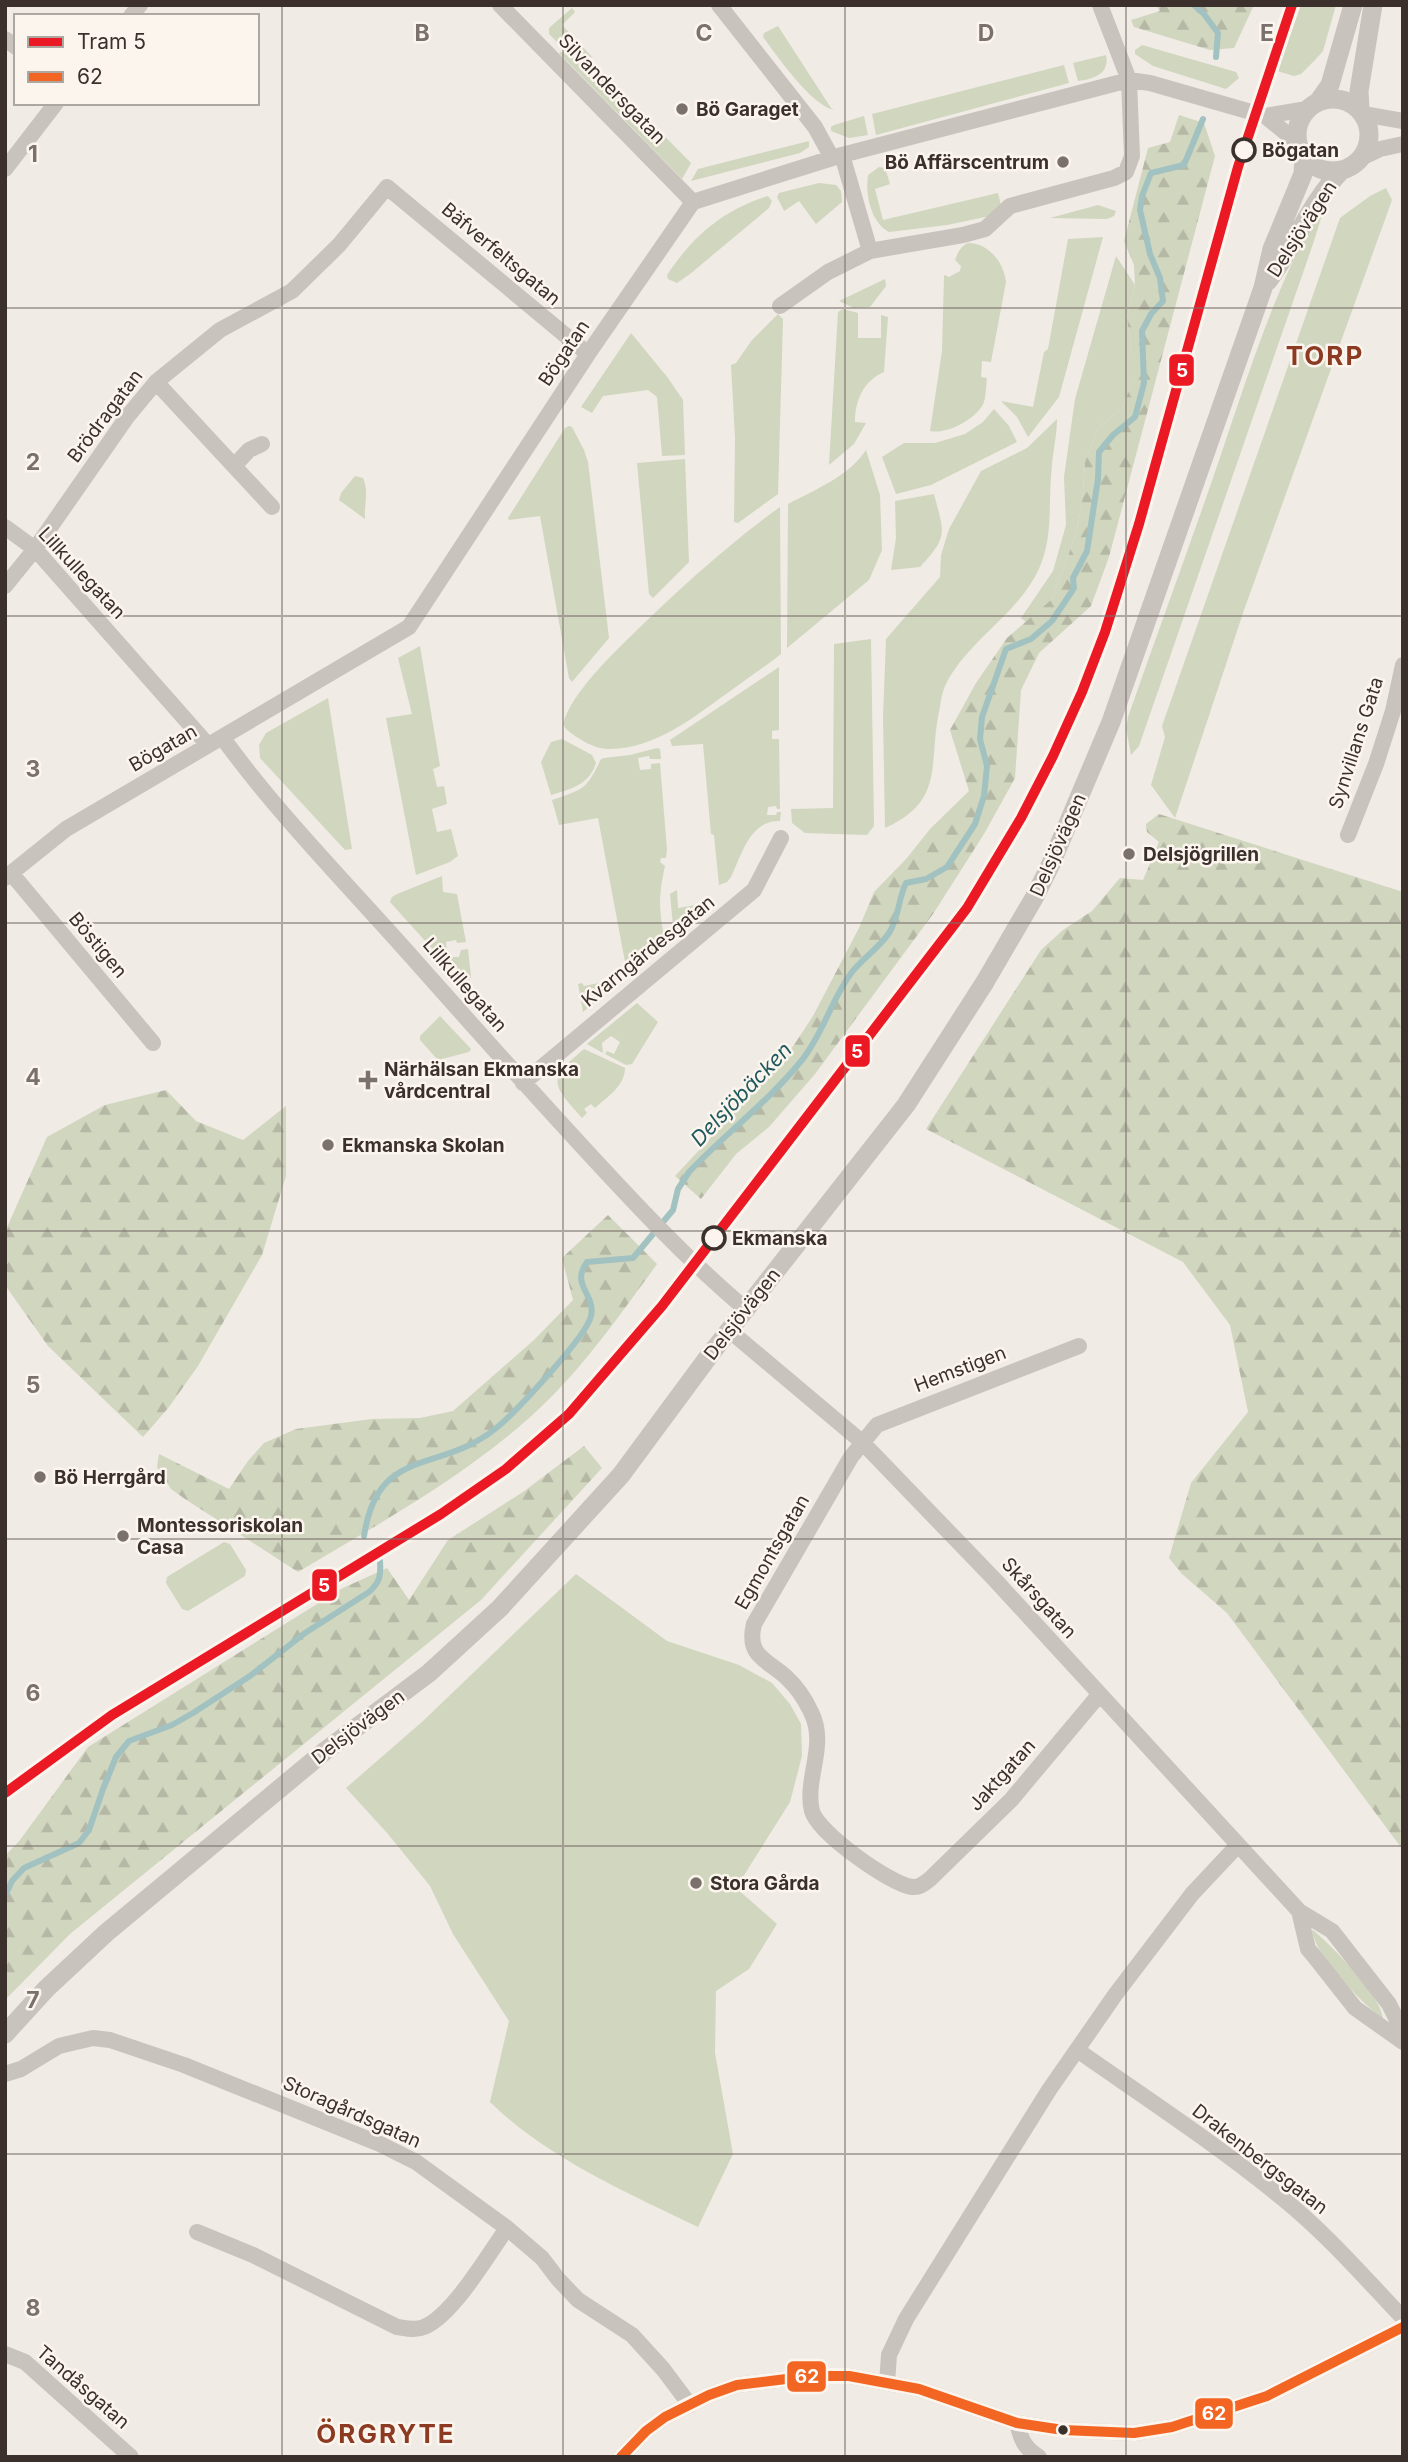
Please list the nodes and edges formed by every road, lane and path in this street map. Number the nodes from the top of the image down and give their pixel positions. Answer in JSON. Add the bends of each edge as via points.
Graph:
{"nodes":[{"id":1,"x":500,"y":5,"type":"edge"},
{"id":2,"x":719,"y":5,"type":"edge"},
{"id":3,"x":1100,"y":5,"type":"edge"},
{"id":4,"x":1353,"y":5,"type":"edge"},
{"id":5,"x":1373,"y":5,"type":"edge"},
{"id":6,"x":1129,"y":80,"type":"junction"},
{"id":7,"x":54,"y":105,"type":"edge"},
{"id":8,"x":1313,"y":106,"type":"junction"},
{"id":9,"x":1361,"y":112,"type":"junction"},
{"id":10,"x":1265,"y":116,"type":"junction"},
{"id":11,"x":1403,"y":121,"type":"edge"},
{"id":12,"x":1403,"y":144,"type":"edge"},
{"id":13,"x":1300,"y":149,"type":"junction"},
{"id":14,"x":837,"y":156,"type":"junction"},
{"id":15,"x":1361,"y":158,"type":"junction"},
{"id":16,"x":5,"y":169,"type":"edge"},
{"id":17,"x":1341,"y":171,"type":"junction"},
{"id":18,"x":387,"y":187,"type":"joint"},
{"id":19,"x":693,"y":201,"type":"junction"},
{"id":20,"x":870,"y":251,"type":"junction"},
{"id":21,"x":1264,"y":288,"type":"junction"},
{"id":22,"x":780,"y":306,"type":"dead end"},
{"id":23,"x":588,"y":354,"type":"junction"},
{"id":24,"x":156,"y":382,"type":"junction"},
{"id":25,"x":262,"y":444,"type":"dead end"},
{"id":26,"x":234,"y":466,"type":"junction"},
{"id":27,"x":272,"y":507,"type":"dead end"},
{"id":28,"x":5,"y":527,"type":"edge"},
{"id":29,"x":35,"y":550,"type":"junction"},
{"id":30,"x":5,"y":586,"type":"edge"},
{"id":31,"x":1403,"y":665,"type":"edge"},
{"id":32,"x":215,"y":741,"type":"junction"},
{"id":33,"x":1348,"y":835,"type":"dead end"},
{"id":34,"x":781,"y":838,"type":"dead end"},
{"id":35,"x":8,"y":876,"type":"edge"},
{"id":36,"x":153,"y":1043,"type":"dead end"},
{"id":37,"x":523,"y":1083,"type":"junction"},
{"id":38,"x":747,"y":1310,"type":"junction"},
{"id":39,"x":730,"y":1331,"type":"junction"},
{"id":40,"x":1079,"y":1346,"type":"dead end"},
{"id":41,"x":862,"y":1442,"type":"junction"},
{"id":42,"x":1099,"y":1695,"type":"junction"},
{"id":43,"x":1238,"y":1845,"type":"junction"},
{"id":44,"x":930,"y":1879,"type":"joint"},
{"id":45,"x":1299,"y":1911,"type":"junction"},
{"id":46,"x":1403,"y":2032,"type":"edge"},
{"id":47,"x":5,"y":2034,"type":"edge"},
{"id":48,"x":1403,"y":2042,"type":"edge"},
{"id":49,"x":1077,"y":2050,"type":"junction"},
{"id":50,"x":5,"y":2074,"type":"edge"},
{"id":51,"x":507,"y":2228,"type":"junction"},
{"id":52,"x":197,"y":2232,"type":"dead end"},
{"id":53,"x":1403,"y":2318,"type":"edge"},
{"id":54,"x":1403,"y":2327,"type":"edge"},
{"id":55,"x":5,"y":2354,"type":"edge"},
{"id":56,"x":887,"y":2383,"type":"junction"},
{"id":57,"x":690,"y":2405,"type":"junction"},
{"id":58,"x":1017,"y":2423,"type":"junction"},
{"id":59,"x":131,"y":2457,"type":"edge"},
{"id":60,"x":621,"y":2457,"type":"edge"},
{"id":61,"x":1039,"y":2457,"type":"edge"}],
"edges":[{"from":1,"to":19,"type":"street","name":"Silvandersgatan"},
{"from":2,"to":14,"type":"street"},
{"from":3,"to":6,"type":"street"},
{"from":4,"to":8,"type":"street","via":[[1330,85]]},
{"from":5,"to":9,"type":"street","via":[[1359,91]]},
{"from":6,"to":10,"type":"street"},
{"from":6,"to":14,"type":"street"},
{"from":6,"to":20,"type":"street","via":[[1132,156],[1123,174],[1010,206],[985,229]]},
{"from":7,"to":16,"type":"street"},
{"from":8,"to":9,"type":"street","via":[[1342,100]]},
{"from":8,"to":10,"type":"street"},
{"from":8,"to":13,"type":"street","via":[[1298,125]]},
{"from":9,"to":11,"type":"street"},
{"from":9,"to":15,"type":"street","via":[[1370,135]]},
{"from":10,"to":13,"type":"street"},
{"from":12,"to":15,"type":"street"},
{"from":13,"to":17,"type":"street","via":[[1319,169]]},
{"from":13,"to":21,"type":"street","name":"Delsjövägen","via":[[1303,174],[1272,249]]},
{"from":14,"to":19,"type":"street"},
{"from":14,"to":20,"type":"street"},
{"from":15,"to":17,"type":"street"},
{"from":17,"to":21,"type":"street","name":"Delsjövägen","via":[[1315,202]]},
{"from":18,"to":23,"type":"street","name":"Bäfverfeltsgatan"},
{"from":18,"to":24,"type":"street","name":"Brödragatan","via":[[339,245],[292,291],[220,330]]},
{"from":19,"to":23,"type":"street","name":"Bögatan"},
{"from":20,"to":22,"type":"street","via":[[828,272]]},
{"from":21,"to":38,"type":"street","name":"Delsjövägen","via":[[1111,722],[1051,866],[985,982],[906,1105]]},
{"from":23,"to":32,"type":"street","name":"Bögatan","via":[[409,627]]},
{"from":24,"to":26,"type":"street"},
{"from":24,"to":29,"type":"street","name":"Brödragatan"},
{"from":25,"to":26,"type":"street"},
{"from":26,"to":27,"type":"street"},
{"from":28,"to":29,"type":"street","name":"Lillkullegatan"},
{"from":29,"to":30,"type":"street","name":"Brödragatan"},
{"from":29,"to":32,"type":"street","name":"Lillkullegatan"},
{"from":31,"to":33,"type":"street","name":"Synvillans Gata","via":[[1376,764]]},
{"from":32,"to":35,"type":"street","name":"Bögatan","via":[[66,829]]},
{"from":32,"to":37,"type":"street","name":"Lillkullegatan","via":[[244,767]]},
{"from":34,"to":37,"type":"street","name":"Kvarngärdesgatan","via":[[754,890]]},
{"from":35,"to":36,"type":"street","name":"Böstigen"},
{"from":37,"to":38,"type":"street","name":"Lillkullegatan","via":[[633,1202]]},
{"from":38,"to":39,"type":"street","name":"Delsjövägen"},
{"from":39,"to":41,"type":"street","name":"Skårsgatan"},
{"from":39,"to":47,"type":"street","name":"Delsjövägen","via":[[621,1475],[481,1627],[106,1933]]},
{"from":40,"to":41,"type":"street","name":"Hemstigen","via":[[884,1421]]},
{"from":41,"to":42,"type":"street","name":"Skårsgatan"},
{"from":41,"to":44,"type":"street","name":"Egmontsgatan","via":[[754,1624],[751,1643],[762,1659],[799,1690],[812,1713],[818,1742],[811,1798],[816,1822],[895,1881],[913,1887]]},
{"from":42,"to":43,"type":"street","name":"Skårsgatan"},
{"from":42,"to":44,"type":"street","name":"Jaktgatan","via":[[1011,1800]]},
{"from":43,"to":45,"type":"street","name":"Skårsgatan"},
{"from":43,"to":49,"type":"street","via":[[1144,1954]]},
{"from":45,"to":46,"type":"street","name":"Skårsgatan","via":[[1332,1931],[1389,2004]]},
{"from":45,"to":48,"type":"street","name":"Skårsgatan","via":[[1308,1949],[1355,2008]]},
{"from":49,"to":53,"type":"street","name":"Drakenbergsgatan","via":[[1283,2198]]},
{"from":49,"to":56,"type":"street","via":[[906,2319],[889,2355]]},
{"from":50,"to":51,"type":"street","name":"Storagårdsgatan","via":[[76,2041],[123,2044],[380,2144],[416,2162]]},
{"from":51,"to":52,"type":"street","via":[[442,2316],[422,2328],[410,2329]]},
{"from":51,"to":57,"type":"street","name":"Storagårdsgatan","via":[[542,2258],[578,2301],[632,2334]]},
{"from":54,"to":58,"type":"street","via":[[1267,2396],[1172,2427],[1111,2434]]},
{"from":55,"to":59,"type":"street","name":"Tandåsgatan","via":[[25,2362]]},
{"from":56,"to":57,"type":"street","via":[[849,2376],[771,2379],[737,2385]]},
{"from":56,"to":58,"type":"street","via":[[919,2389]]},
{"from":57,"to":60,"type":"street","via":[[646,2431]]},
{"from":58,"to":61,"type":"street","via":[[1021,2440]]}]}
